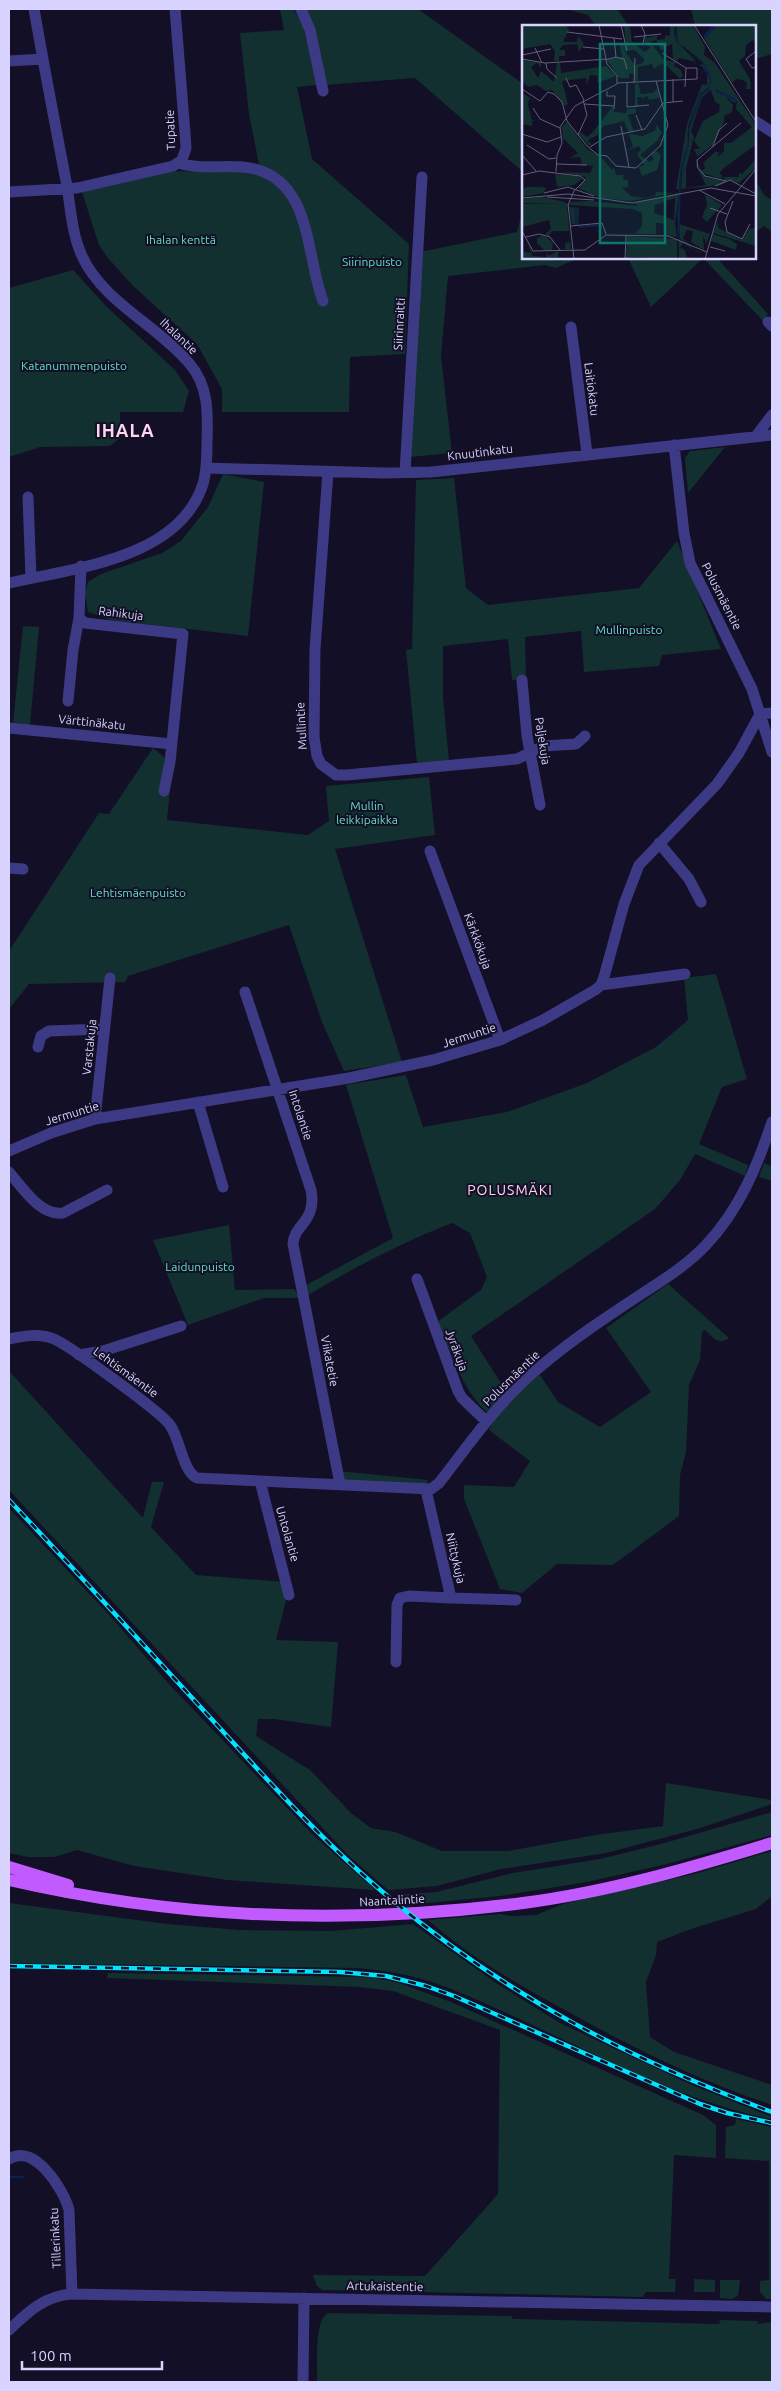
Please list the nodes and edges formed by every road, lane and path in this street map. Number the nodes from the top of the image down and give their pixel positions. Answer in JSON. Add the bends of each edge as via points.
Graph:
{"nodes":[{"id":1,"x":34,"y":9,"type":"edge"},
{"id":2,"x":176,"y":9,"type":"edge"},
{"id":3,"x":301,"y":9,"type":"edge"},
{"id":4,"x":43,"y":59,"type":"junction"},
{"id":5,"x":9,"y":61,"type":"edge"},
{"id":6,"x":323,"y":91,"type":"dead end"},
{"id":7,"x":756,"y":122,"type":"edge"},
{"id":8,"x":772,"y":132,"type":"edge"},
{"id":9,"x":179,"y":163,"type":"junction"},
{"id":10,"x":422,"y":177,"type":"dead end"},
{"id":11,"x":67,"y":188,"type":"junction"},
{"id":12,"x":9,"y":192,"type":"edge"},
{"id":13,"x":323,"y":301,"type":"dead end"},
{"id":14,"x":571,"y":327,"type":"dead end"},
{"id":15,"x":772,"y":415,"type":"edge"},
{"id":16,"x":772,"y":435,"type":"edge"},
{"id":17,"x":756,"y":436,"type":"junction"},
{"id":18,"x":674,"y":445,"type":"junction"},
{"id":19,"x":587,"y":454,"type":"junction"},
{"id":20,"x":206,"y":468,"type":"junction"},
{"id":21,"x":328,"y":472,"type":"junction"},
{"id":22,"x":405,"y":473,"type":"junction"},
{"id":23,"x":28,"y":498,"type":"dead end"},
{"id":24,"x":81,"y":566,"type":"junction"},
{"id":25,"x":31,"y":578,"type":"junction"},
{"id":26,"x":9,"y":583,"type":"edge"},
{"id":27,"x":79,"y":618,"type":"junction"},
{"id":28,"x":522,"y":680,"type":"dead end"},
{"id":29,"x":68,"y":701,"type":"dead end"},
{"id":30,"x":766,"y":713,"type":"edge"},
{"id":31,"x":9,"y":728,"type":"edge"},
{"id":32,"x":585,"y":736,"type":"dead end"},
{"id":33,"x":172,"y":744,"type":"junction"},
{"id":34,"x":772,"y":752,"type":"edge"},
{"id":35,"x":531,"y":753,"type":"junction"},
{"id":36,"x":164,"y":791,"type":"dead end"},
{"id":37,"x":540,"y":805,"type":"dead end"},
{"id":38,"x":659,"y":843,"type":"junction"},
{"id":39,"x":430,"y":852,"type":"dead end"},
{"id":40,"x":9,"y":868,"type":"edge"},
{"id":41,"x":23,"y":870,"type":"dead end"},
{"id":42,"x":701,"y":902,"type":"dead end"},
{"id":43,"x":685,"y":974,"type":"dead end"},
{"id":44,"x":110,"y":978,"type":"dead end"},
{"id":45,"x":601,"y":985,"type":"junction"},
{"id":46,"x":245,"y":992,"type":"dead end"},
{"id":47,"x":104,"y":1030,"type":"junction"},
{"id":48,"x":500,"y":1040,"type":"junction"},
{"id":49,"x":38,"y":1048,"type":"dead end"},
{"id":50,"x":278,"y":1088,"type":"junction"},
{"id":51,"x":198,"y":1102,"type":"junction"},
{"id":52,"x":95,"y":1119,"type":"junction"},
{"id":53,"x":772,"y":1122,"type":"edge"},
{"id":54,"x":9,"y":1138,"type":"edge"},
{"id":55,"x":13,"y":1149,"type":"edge"},
{"id":56,"x":9,"y":1172,"type":"edge"},
{"id":57,"x":223,"y":1187,"type":"dead end"},
{"id":58,"x":107,"y":1190,"type":"dead end"},
{"id":59,"x":293,"y":1244,"type":"joint"},
{"id":60,"x":417,"y":1280,"type":"dead end"},
{"id":61,"x":181,"y":1326,"type":"dead end"},
{"id":62,"x":9,"y":1339,"type":"edge"},
{"id":63,"x":79,"y":1355,"type":"junction"},
{"id":64,"x":486,"y":1422,"type":"junction"},
{"id":65,"x":260,"y":1481,"type":"junction"},
{"id":66,"x":340,"y":1484,"type":"junction"},
{"id":67,"x":426,"y":1490,"type":"junction"},
{"id":68,"x":289,"y":1595,"type":"dead end"},
{"id":69,"x":451,"y":1598,"type":"junction"},
{"id":70,"x":516,"y":1600,"type":"dead end"},
{"id":71,"x":396,"y":1662,"type":"dead end"},
{"id":72,"x":772,"y":1843,"type":"edge"},
{"id":73,"x":9,"y":1867,"type":"edge"},
{"id":74,"x":9,"y":1880,"type":"edge"},
{"id":75,"x":9,"y":1888,"type":"edge"},
{"id":76,"x":59,"y":1890,"type":"junction"},
{"id":77,"x":106,"y":1898,"type":"junction"},
{"id":78,"x":9,"y":2159,"type":"edge"},
{"id":79,"x":72,"y":2294,"type":"junction"},
{"id":80,"x":304,"y":2298,"type":"junction"},
{"id":81,"x":772,"y":2306,"type":"edge"},
{"id":82,"x":9,"y":2330,"type":"edge"},
{"id":83,"x":303,"y":2382,"type":"edge"}],
"edges":[{"from":1,"to":4,"type":"street","name":"Ihalantie"},
{"from":2,"to":9,"type":"street","name":"Tupatie","via":[[186,148]]},
{"from":3,"to":6,"type":"street","via":[[312,38]]},
{"from":4,"to":5,"type":"street"},
{"from":4,"to":11,"type":"street","name":"Ihalantie"},
{"from":7,"to":8,"type":"street"},
{"from":9,"to":11,"type":"street","name":"Tupatie","via":[[108,182]]},
{"from":9,"to":13,"type":"street","via":[[253,168],[275,178],[288,189],[307,233]]},
{"from":10,"to":22,"type":"street","name":"Siirinraitti"},
{"from":11,"to":12,"type":"street","name":"Tupatie"},
{"from":11,"to":20,"type":"street","name":"Ihalantie","via":[[72,228],[88,268],[106,289],[189,363],[203,385],[208,406]]},
{"from":14,"to":19,"type":"street","name":"Laitiokatu"},
{"from":15,"to":17,"type":"street"},
{"from":16,"to":17,"type":"street","name":"Knuutinkatu"},
{"from":17,"to":18,"type":"street","name":"Knuutinkatu"},
{"from":18,"to":19,"type":"street","name":"Knuutinkatu"},
{"from":18,"to":30,"type":"street","name":"Polusmäentie","via":[[690,563]]},
{"from":19,"to":22,"type":"street","name":"Knuutinkatu"},
{"from":20,"to":21,"type":"street","name":"Knuutinkatu"},
{"from":20,"to":24,"type":"street","name":"Ihalantie","via":[[192,506],[174,527],[134,551]]},
{"from":21,"to":22,"type":"street","name":"Knuutinkatu"},
{"from":21,"to":35,"type":"street","name":"Mullintie","via":[[313,691],[315,747],[321,764],[336,775],[347,775],[517,759]]},
{"from":23,"to":25,"type":"street"},
{"from":24,"to":25,"type":"street","name":"Ihalantie"},
{"from":24,"to":27,"type":"street","name":"Rahikuja"},
{"from":25,"to":26,"type":"street","name":"Ihalantie"},
{"from":27,"to":29,"type":"street"},
{"from":27,"to":33,"type":"street","name":"Rahikuja","via":[[99,626],[183,634]]},
{"from":28,"to":35,"type":"street","name":"Paljekuja"},
{"from":30,"to":34,"type":"street","name":"Polusmäentie"},
{"from":30,"to":38,"type":"street","via":[[717,784]]},
{"from":31,"to":33,"type":"street","name":"Värttinäkatu"},
{"from":32,"to":35,"type":"street","name":"Mullintie","via":[[576,744],[544,746]]},
{"from":33,"to":36,"type":"street"},
{"from":35,"to":37,"type":"street","name":"Paljekuja"},
{"from":38,"to":42,"type":"street","via":[[688,879]]},
{"from":38,"to":45,"type":"street","via":[[645,856],[635,873]]},
{"from":39,"to":48,"type":"street","name":"Kärkkökuja"},
{"from":40,"to":41,"type":"street"},
{"from":43,"to":45,"type":"street"},
{"from":44,"to":47,"type":"street","name":"Varstakuja"},
{"from":45,"to":48,"type":"street","name":"Jermuntie","via":[[550,1016]]},
{"from":46,"to":50,"type":"street","name":"Intolantie"},
{"from":47,"to":49,"type":"street","via":[[49,1031],[40,1036]]},
{"from":47,"to":52,"type":"street","name":"Varstakuja"},
{"from":48,"to":50,"type":"street","name":"Jermuntie","via":[[403,1068]]},
{"from":50,"to":51,"type":"street","name":"Jermuntie"},
{"from":50,"to":59,"type":"street","name":"Intolantie","via":[[312,1196],[309,1216],[295,1235]]},
{"from":51,"to":52,"type":"street","name":"Jermuntie"},
{"from":51,"to":57,"type":"street"},
{"from":52,"to":55,"type":"street","name":"Jermuntie"},
{"from":53,"to":64,"type":"street","name":"Polusmäentie","via":[[746,1189],[705,1246],[671,1274],[541,1365]]},
{"from":54,"to":55,"type":"street"},
{"from":56,"to":58,"type":"street","via":[[39,1205],[57,1214]]},
{"from":59,"to":66,"type":"street","name":"Viikatetie"},
{"from":60,"to":64,"type":"street","name":"Jyräkuja","via":[[458,1391]]},
{"from":61,"to":63,"type":"street","via":[[103,1351]]},
{"from":62,"to":63,"type":"street","name":"Lehtismäentie","via":[[42,1335],[54,1338]]},
{"from":63,"to":65,"type":"street","name":"Lehtismäentie","via":[[170,1424],[193,1476]]},
{"from":64,"to":67,"type":"street","name":"Polusmäentie","via":[[439,1484]]},
{"from":65,"to":66,"type":"street"},
{"from":65,"to":68,"type":"street","name":"Untolantie"},
{"from":66,"to":67,"type":"street"},
{"from":67,"to":69,"type":"street","name":"Niittykuja"},
{"from":69,"to":70,"type":"street","name":"Niittykuja"},
{"from":69,"to":71,"type":"street","via":[[400,1598],[397,1605]]},
{"from":72,"to":77,"type":"main road","name":"Naantalintie","via":[[656,1877],[569,1895],[433,1912],[330,1916],[246,1914]]},
{"from":73,"to":77,"type":"main road"},
{"from":74,"to":76,"type":"main road","name":"Naantalintie"},
{"from":75,"to":76,"type":"main road"},
{"from":76,"to":77,"type":"main road","name":"Naantalintie"},
{"from":78,"to":79,"type":"street","name":"Tillerinkatu","via":[[18,2156],[32,2159],[50,2174],[64,2194],[69,2210]]},
{"from":79,"to":80,"type":"street","name":"Artukaistentie"},
{"from":79,"to":82,"type":"street","name":"Artukaistentie","via":[[40,2303]]},
{"from":80,"to":81,"type":"street","name":"Artukaistentie"},
{"from":80,"to":83,"type":"street"}]}
